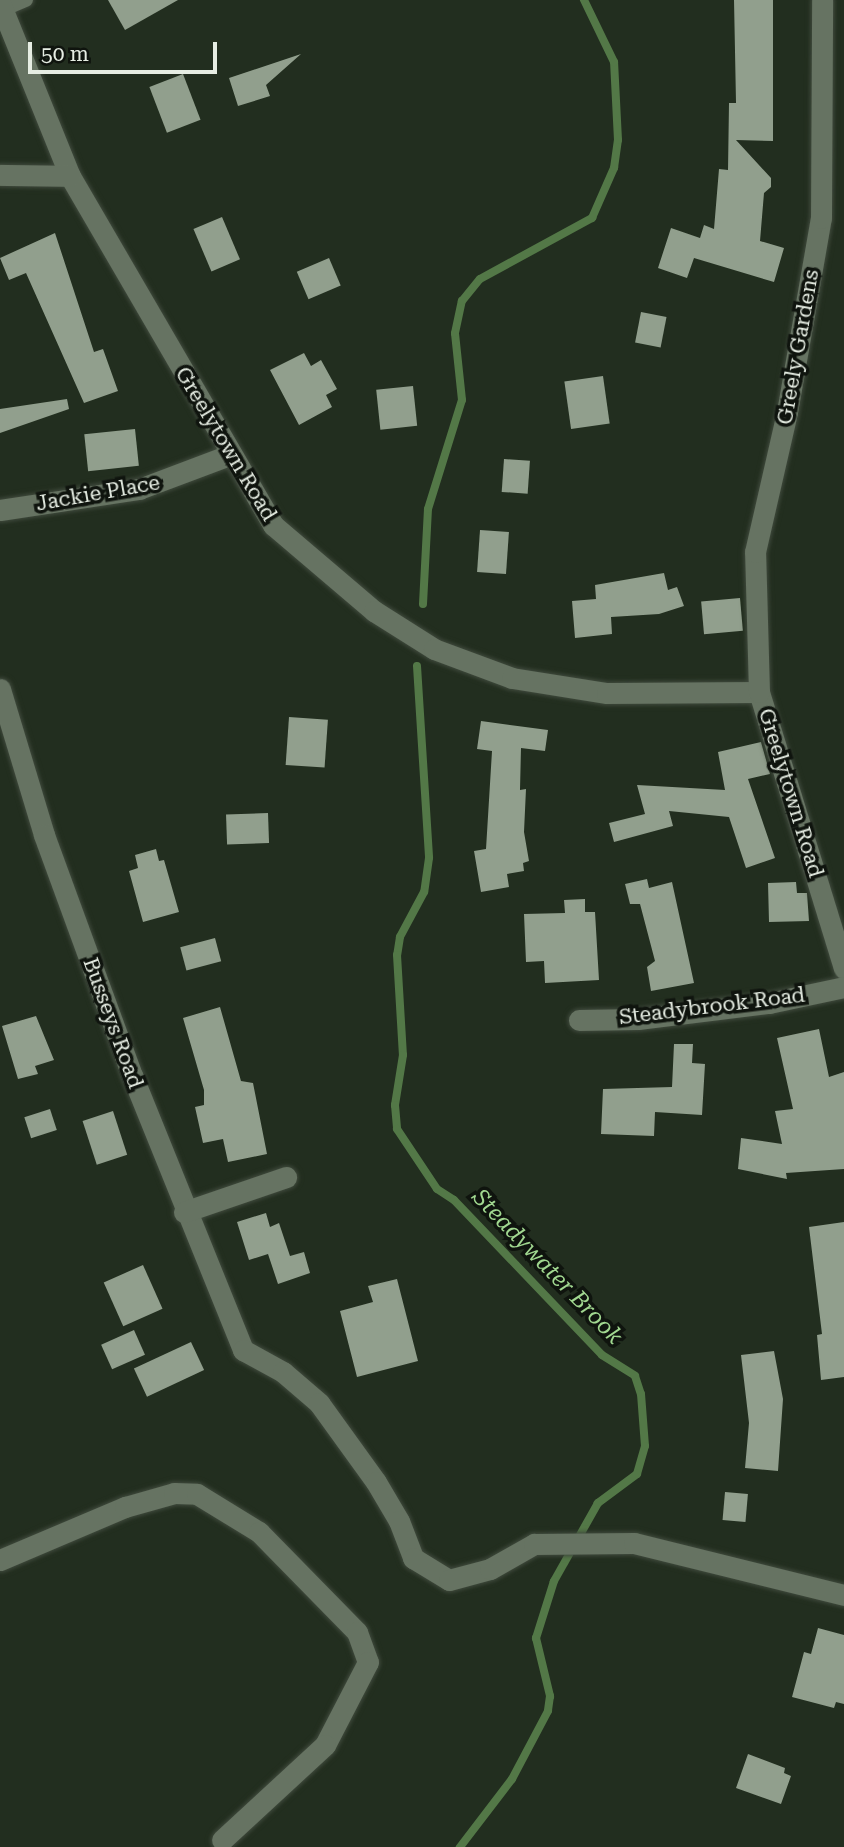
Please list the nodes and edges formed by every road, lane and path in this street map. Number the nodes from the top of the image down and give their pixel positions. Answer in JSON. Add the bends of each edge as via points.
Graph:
{"nodes":[{"id":1,"x":26,"y":0,"type":"edge"},
{"id":2,"x":822,"y":0,"type":"edge"},
{"id":3,"x":1,"y":6,"type":"edge"},
{"id":4,"x":0,"y":175,"type":"edge"},
{"id":5,"x":70,"y":176,"type":"junction"},
{"id":6,"x":232,"y":454,"type":"junction"},
{"id":7,"x":0,"y":510,"type":"edge"},
{"id":8,"x":0,"y":689,"type":"edge"},
{"id":9,"x":760,"y":692,"type":"junction"},
{"id":10,"x":844,"y":968,"type":"edge"},
{"id":11,"x":844,"y":987,"type":"edge"},
{"id":12,"x":579,"y":1020,"type":"dead end"},
{"id":13,"x":286,"y":1177,"type":"dead end"},
{"id":14,"x":184,"y":1212,"type":"junction"},
{"id":15,"x":0,"y":1560,"type":"edge"},
{"id":16,"x":844,"y":1595,"type":"edge"},
{"id":17,"x":222,"y":1840,"type":"dead end"}],
"edges":[{"from":1,"to":3,"type":"lane"},
{"from":2,"to":9,"type":"street","name":"Greely Gardens","via":[[821,218],[788,412],[755,552]]},
{"from":3,"to":5,"type":"street","name":"Greelytown Road"},
{"from":4,"to":5,"type":"street"},
{"from":5,"to":6,"type":"street","name":"Greelytown Road"},
{"from":6,"to":7,"type":"street","name":"Jackie Place","via":[[139,489]]},
{"from":6,"to":9,"type":"street","name":"Greelytown Road","via":[[273,525],[355,597],[434,649],[512,678],[607,693]]},
{"from":8,"to":14,"type":"street","name":"Busseys Road","via":[[44,835]]},
{"from":9,"to":10,"type":"street","name":"Greelytown Road"},
{"from":11,"to":12,"type":"street","name":"Steadybrook Road","via":[[768,1003],[638,1019]]},
{"from":13,"to":14,"type":"street"},
{"from":14,"to":16,"type":"street","name":"Busseys Road","via":[[243,1350],[283,1372],[319,1403],[376,1482],[399,1521],[413,1558],[449,1580],[491,1569],[534,1544],[634,1543]]},
{"from":15,"to":17,"type":"street","via":[[125,1507],[174,1493],[197,1494],[260,1532],[357,1632],[368,1662],[325,1745]]}]}
